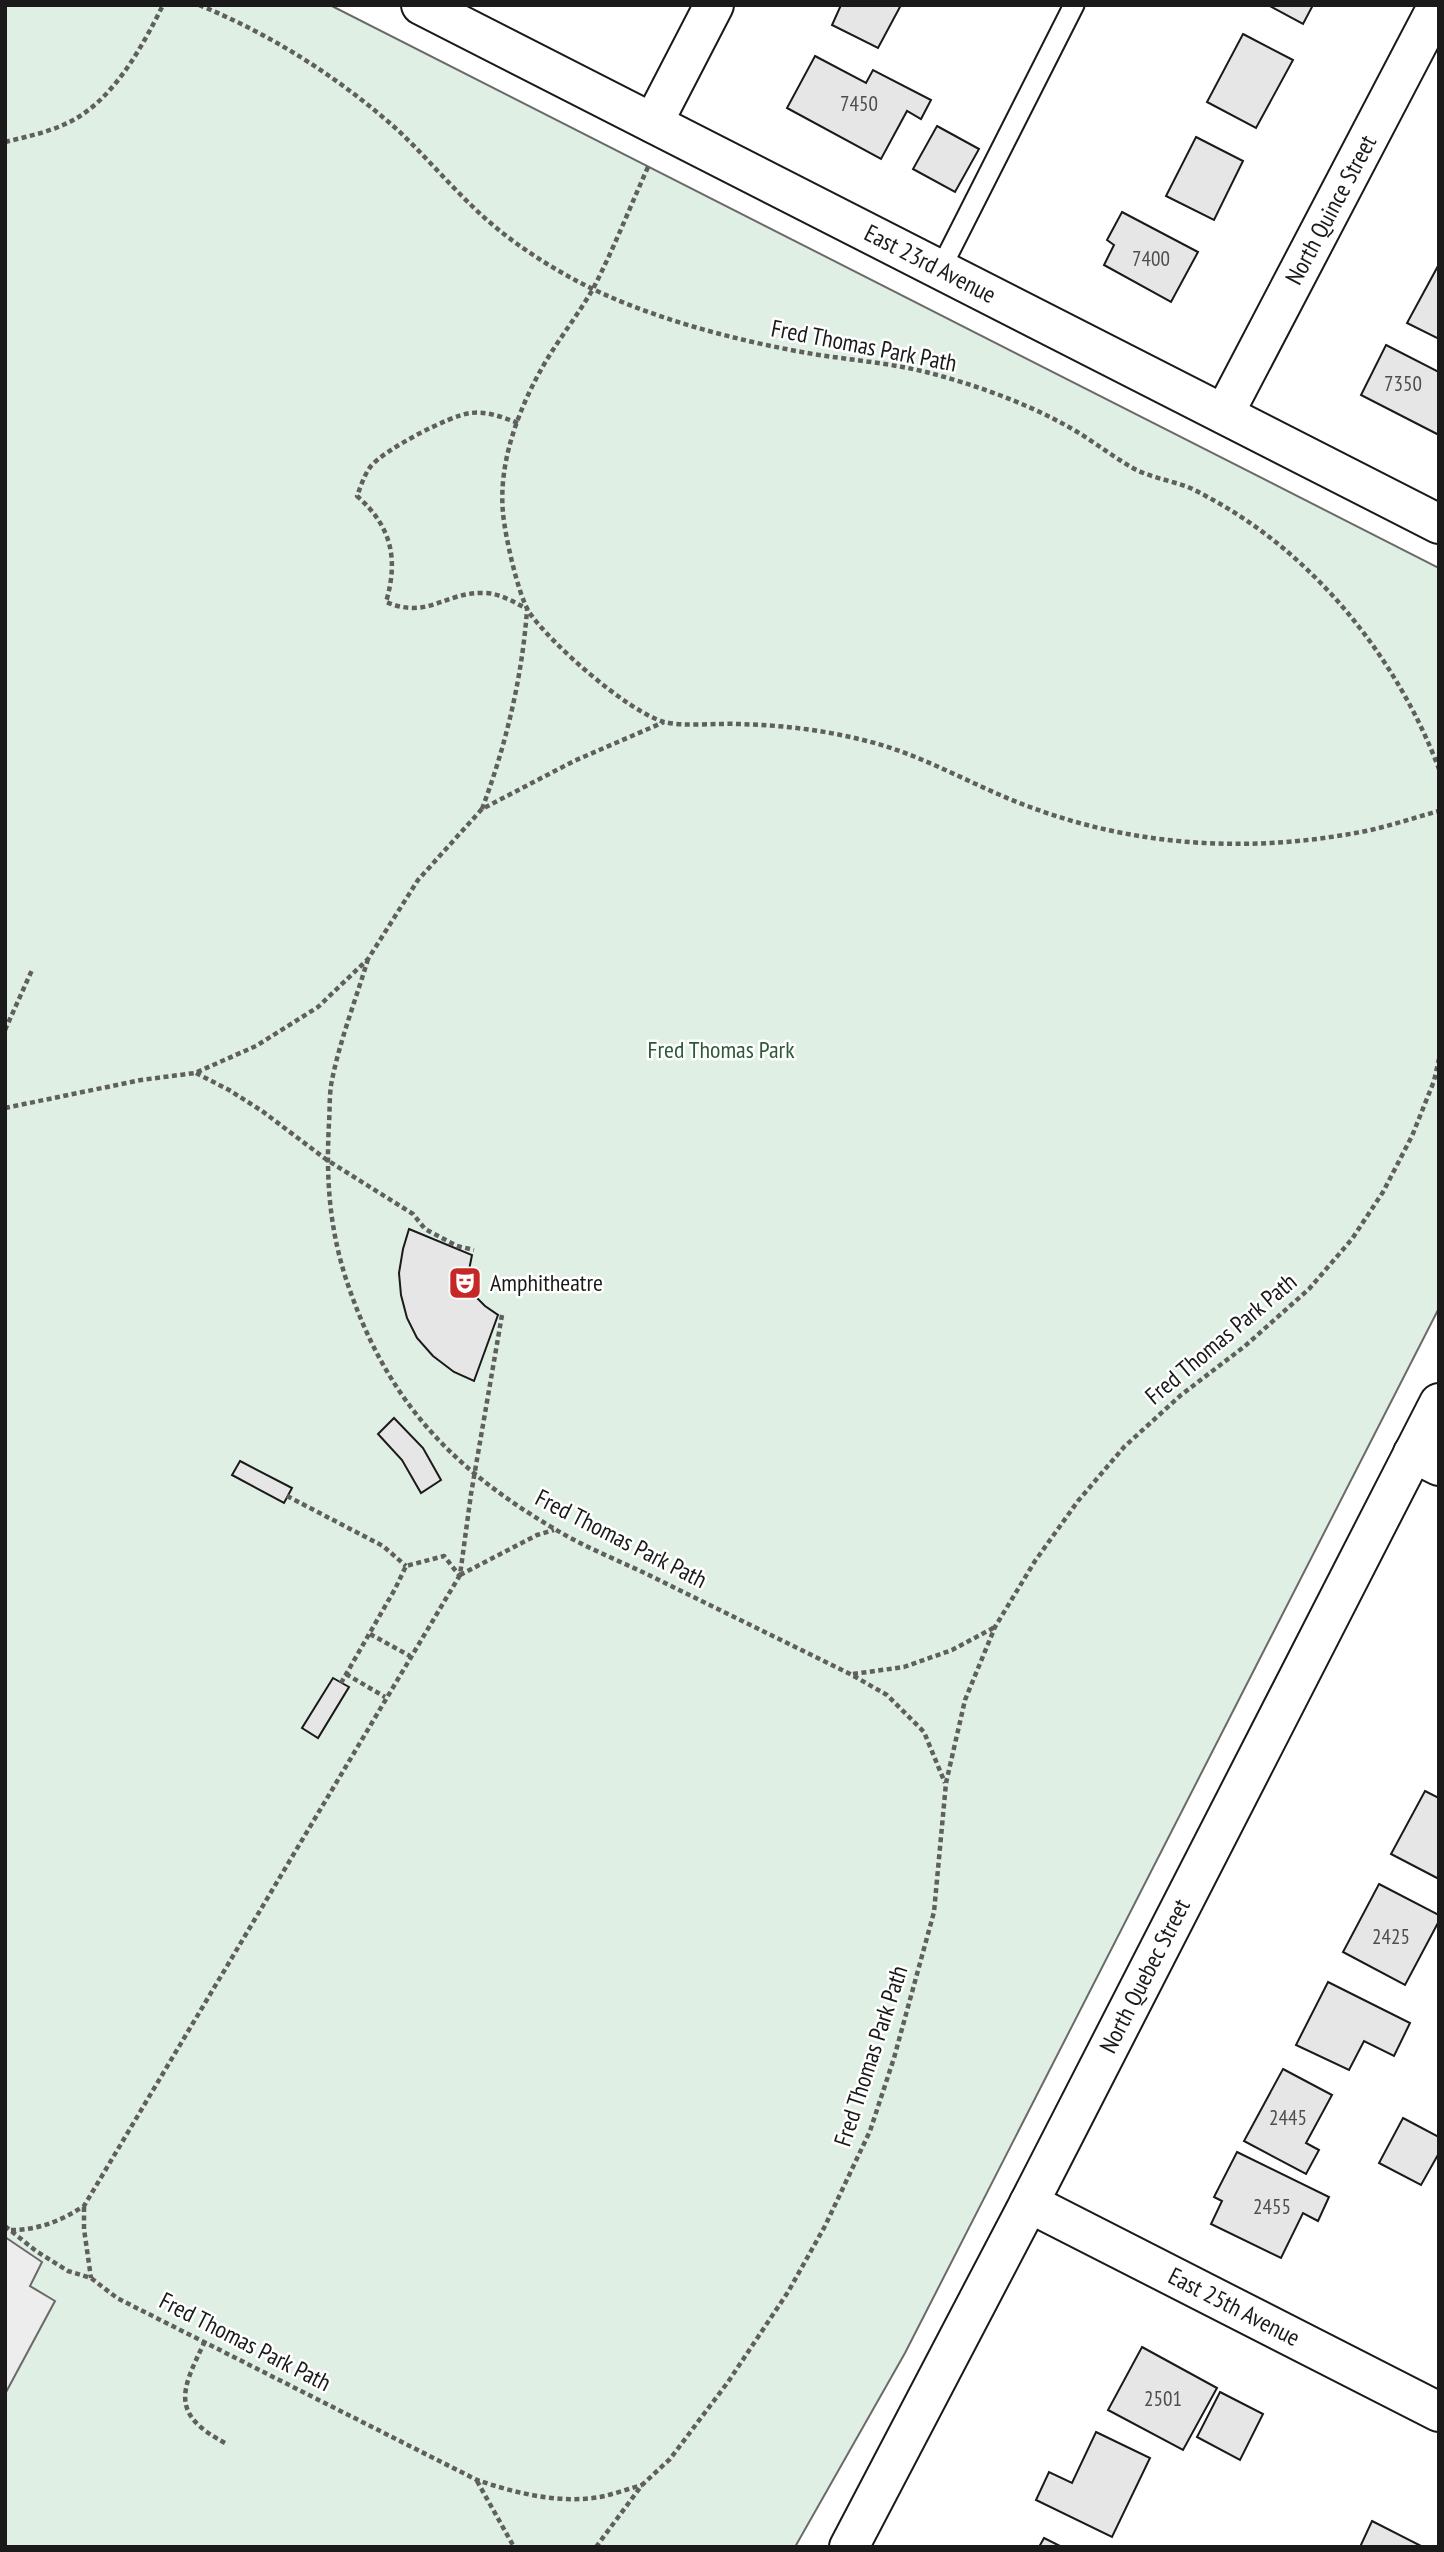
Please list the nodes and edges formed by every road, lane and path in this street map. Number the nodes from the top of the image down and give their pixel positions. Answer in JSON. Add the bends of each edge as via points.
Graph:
{"nodes":[{"id":1,"x":163,"y":5,"type":"edge"},
{"id":2,"x":199,"y":5,"type":"edge"},
{"id":3,"x":421,"y":5,"type":"edge"},
{"id":4,"x":714,"y":5,"type":"edge"},
{"id":5,"x":1074,"y":5,"type":"edge"},
{"id":6,"x":1438,"y":5,"type":"edge"},
{"id":7,"x":653,"y":123,"type":"junction"},
{"id":8,"x":5,"y":142,"type":"edge"},
{"id":9,"x":648,"y":167,"type":"dead end"},
{"id":10,"x":940,"y":270,"type":"junction"},
{"id":11,"x":593,"y":289,"type":"junction"},
{"id":12,"x":1224,"y":414,"type":"junction"},
{"id":13,"x":518,"y":423,"type":"junction"},
{"id":14,"x":1439,"y":524,"type":"edge"},
{"id":15,"x":527,"y":609,"type":"junction"},
{"id":16,"x":665,"y":722,"type":"junction"},
{"id":17,"x":1439,"y":769,"type":"edge"},
{"id":18,"x":482,"y":809,"type":"junction"},
{"id":19,"x":1439,"y":811,"type":"edge"},
{"id":20,"x":368,"y":959,"type":"junction"},
{"id":21,"x":32,"y":970,"type":"dead end"},
{"id":22,"x":5,"y":1030,"type":"edge"},
{"id":23,"x":1439,"y":1059,"type":"edge"},
{"id":24,"x":195,"y":1073,"type":"junction"},
{"id":25,"x":5,"y":1108,"type":"edge"},
{"id":26,"x":327,"y":1160,"type":"junction"},
{"id":27,"x":474,"y":1250,"type":"dead end"},
{"id":28,"x":502,"y":1315,"type":"dead end"},
{"id":29,"x":1439,"y":1403,"type":"edge"},
{"id":30,"x":1426,"y":1460,"type":"edge"},
{"id":31,"x":474,"y":1475,"type":"junction"},
{"id":32,"x":287,"y":1496,"type":"dead end"},
{"id":33,"x":555,"y":1530,"type":"junction"},
{"id":34,"x":406,"y":1566,"type":"junction"},
{"id":35,"x":460,"y":1576,"type":"junction"},
{"id":36,"x":995,"y":1627,"type":"junction"},
{"id":37,"x":370,"y":1634,"type":"junction"},
{"id":38,"x":410,"y":1656,"type":"junction"},
{"id":39,"x":346,"y":1674,"type":"junction"},
{"id":40,"x":852,"y":1675,"type":"junction"},
{"id":41,"x":341,"y":1683,"type":"dead end"},
{"id":42,"x":386,"y":1697,"type":"junction"},
{"id":43,"x":946,"y":1783,"type":"junction"},
{"id":44,"x":1029,"y":2203,"type":"junction"},
{"id":45,"x":84,"y":2206,"type":"junction"},
{"id":46,"x":5,"y":2226,"type":"edge"},
{"id":47,"x":11,"y":2230,"type":"junction"},
{"id":48,"x":91,"y":2278,"type":"junction"},
{"id":49,"x":205,"y":2341,"type":"junction"},
{"id":50,"x":1439,"y":2412,"type":"edge"},
{"id":51,"x":228,"y":2444,"type":"dead end"},
{"id":52,"x":477,"y":2480,"type":"junction"},
{"id":53,"x":642,"y":2485,"type":"junction"},
{"id":54,"x":514,"y":2547,"type":"edge"},
{"id":55,"x":596,"y":2547,"type":"edge"},
{"id":56,"x":849,"y":2547,"type":"edge"}],
"edges":[{"from":1,"to":8,"type":"path","via":[[139,50],[94,104],[66,124]]},
{"from":2,"to":11,"type":"path","name":"Fred Thomas Park Path","via":[[243,23],[328,74],[394,127],[505,235]]},
{"from":3,"to":7,"type":"street","name":"East 23rd Avenue"},
{"from":4,"to":7,"type":"street"},
{"from":5,"to":10,"type":"lane"},
{"from":6,"to":12,"type":"street","name":"North Quince Street"},
{"from":7,"to":10,"type":"street","name":"East 23rd Avenue"},
{"from":9,"to":11,"type":"path","name":"Fred Thomas Park Path"},
{"from":10,"to":12,"type":"street","name":"East 23rd Avenue"},
{"from":11,"to":13,"type":"path","name":"Fred Thomas Park Path","via":[[544,364]]},
{"from":11,"to":17,"type":"path","name":"Fred Thomas Park Path","via":[[750,342],[925,372],[968,385],[1067,425],[1133,469],[1215,501],[1280,545],[1350,616],[1402,693]]},
{"from":12,"to":14,"type":"street","name":"East 23rd Avenue"},
{"from":13,"to":15,"type":"path","name":"Fred Thomas Park Path","via":[[503,479],[503,512]]},
{"from":13,"to":15,"type":"path","via":[[492,414],[450,418],[372,465],[358,496],[385,529],[391,550],[392,577],[386,603],[418,610],[456,596],[487,593]]},
{"from":15,"to":16,"type":"path","name":"Fred Thomas Park Path","via":[[591,676]]},
{"from":15,"to":18,"type":"path","name":"Fred Thomas Park Path","via":[[512,708]]},
{"from":16,"to":18,"type":"path","name":"Fred Thomas Park Path","via":[[574,761]]},
{"from":16,"to":19,"type":"path","name":"Fred Thomas Park Path","via":[[826,731],[904,753],[1074,822],[1122,834],[1194,843],[1251,846],[1309,841]]},
{"from":18,"to":20,"type":"path","name":"Fred Thomas Park Path","via":[[418,880]]},
{"from":20,"to":24,"type":"path","name":"Fred Thomas Park Path","via":[[318,1007],[256,1046]]},
{"from":20,"to":26,"type":"path","name":"Fred Thomas Park Path","via":[[331,1082]]},
{"from":21,"to":22,"type":"path"},
{"from":23,"to":36,"type":"path","name":"Fred Thomas Park Path","via":[[1412,1136],[1352,1239],[1309,1289],[1124,1447],[1077,1501]]},
{"from":24,"to":25,"type":"path","name":"Fred Thomas Park Path"},
{"from":24,"to":26,"type":"path","via":[[262,1111]]},
{"from":26,"to":27,"type":"path","via":[[413,1214],[425,1228]]},
{"from":26,"to":31,"type":"path","name":"Fred Thomas Park Path","via":[[332,1230],[371,1345],[415,1412]]},
{"from":28,"to":31,"type":"path"},
{"from":29,"to":30,"type":"street","name":"North Quebec Street"},
{"from":30,"to":44,"type":"street","name":"North Quebec Street"},
{"from":31,"to":33,"type":"path","name":"Fred Thomas Park Path"},
{"from":31,"to":35,"type":"path"},
{"from":32,"to":34,"type":"path","via":[[383,1546]]},
{"from":33,"to":35,"type":"path"},
{"from":33,"to":40,"type":"path","name":"Fred Thomas Park Path"},
{"from":34,"to":35,"type":"path","via":[[444,1556]]},
{"from":34,"to":37,"type":"path"},
{"from":35,"to":38,"type":"path"},
{"from":36,"to":40,"type":"path","via":[[952,1650],[904,1667]]},
{"from":36,"to":43,"type":"path","name":"Fred Thomas Park Path","via":[[965,1700]]},
{"from":37,"to":38,"type":"path"},
{"from":37,"to":39,"type":"path"},
{"from":38,"to":42,"type":"path"},
{"from":39,"to":41,"type":"path"},
{"from":39,"to":42,"type":"path"},
{"from":40,"to":43,"type":"path","name":"Fred Thomas Park Path","via":[[887,1695],[924,1732]]},
{"from":42,"to":45,"type":"path"},
{"from":43,"to":53,"type":"path","name":"Fred Thomas Park Path","via":[[934,1912],[870,2131],[788,2292],[720,2393],[670,2459]]},
{"from":44,"to":50,"type":"street","name":"East 25th Avenue"},
{"from":44,"to":56,"type":"street","name":"North Quebec Street"},
{"from":45,"to":47,"type":"path","via":[[33,2230]]},
{"from":45,"to":48,"type":"path"},
{"from":46,"to":47,"type":"path","name":"Fred Thomas Park Path"},
{"from":47,"to":48,"type":"path","name":"Fred Thomas Park Path","via":[[68,2271]]},
{"from":48,"to":49,"type":"path","name":"Fred Thomas Park Path","via":[[117,2298]]},
{"from":49,"to":51,"type":"path","via":[[185,2386],[184,2402],[201,2428]]},
{"from":49,"to":52,"type":"path","name":"Fred Thomas Park Path"},
{"from":52,"to":53,"type":"path","name":"Fred Thomas Park Path","via":[[512,2492],[555,2498],[598,2497]]},
{"from":52,"to":54,"type":"path"},
{"from":53,"to":55,"type":"path","name":"Fred Thomas Park Path"}]}
